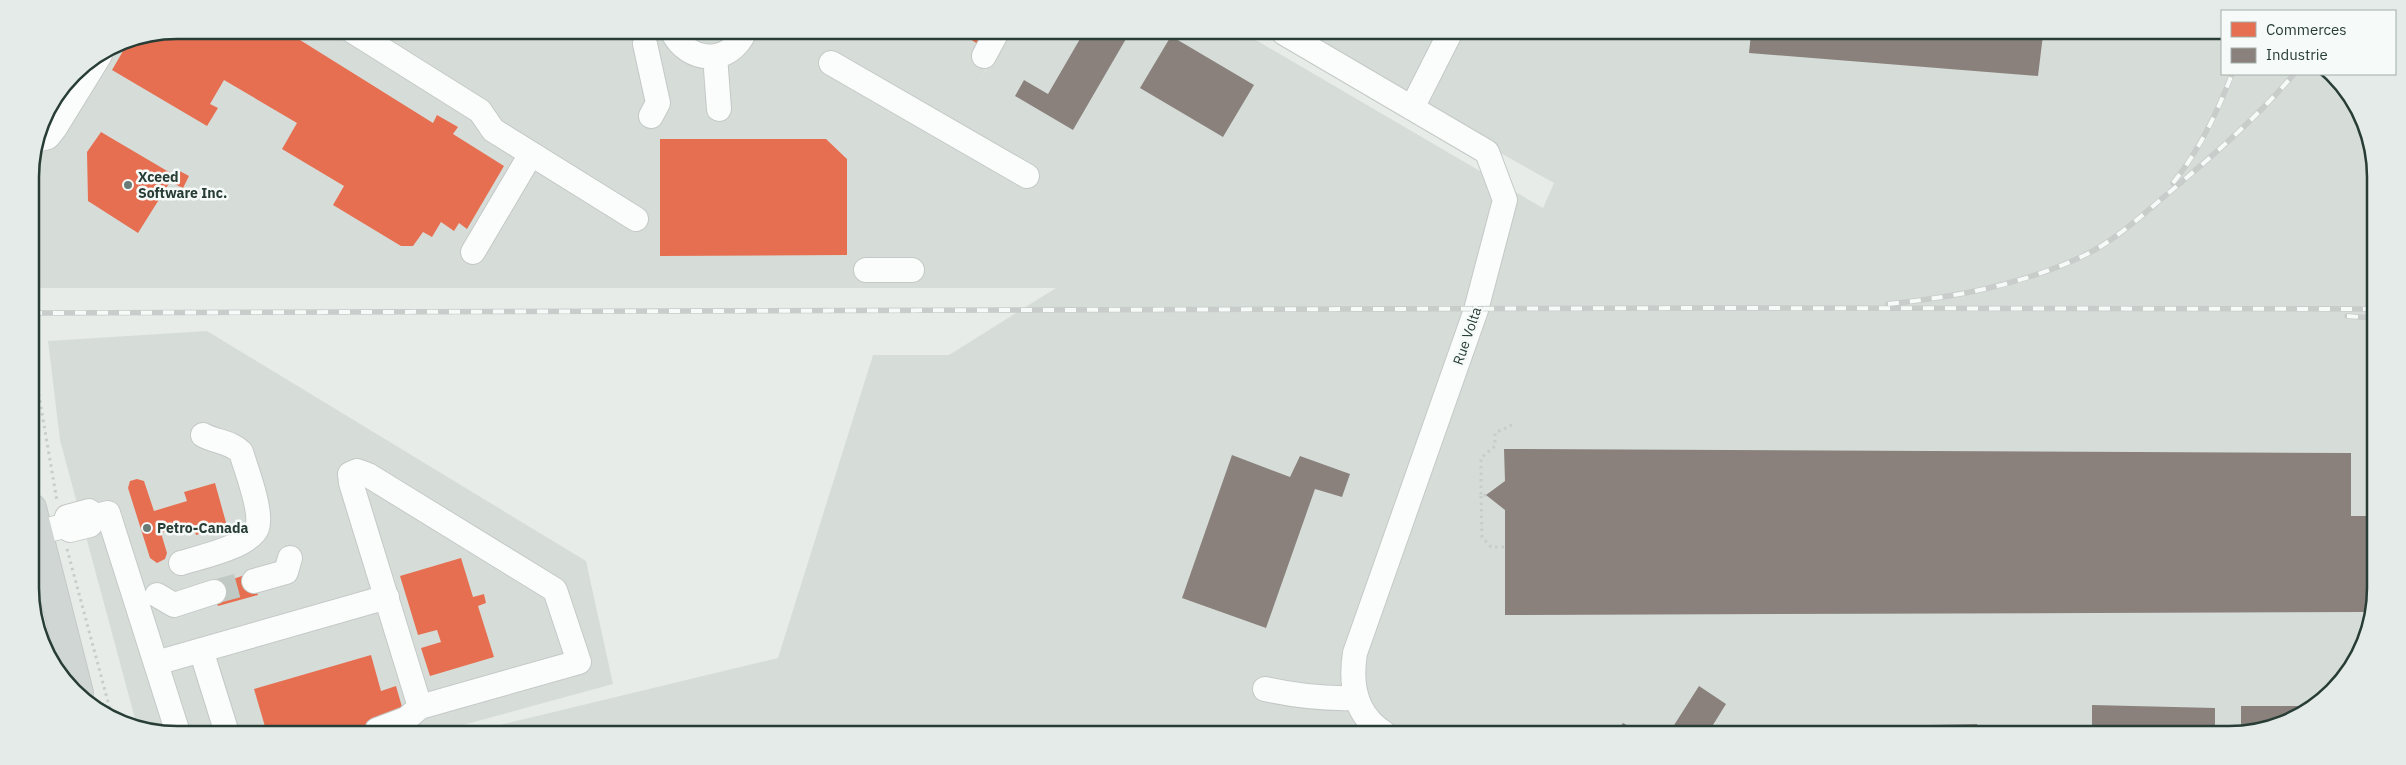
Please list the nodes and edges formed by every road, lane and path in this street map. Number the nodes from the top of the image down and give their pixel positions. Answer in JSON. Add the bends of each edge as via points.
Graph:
{"nodes":[{"id":1,"x":365,"y":39,"type":"edge"},
{"id":2,"x":643,"y":39,"type":"edge"},
{"id":3,"x":678,"y":39,"type":"edge"},
{"id":4,"x":740,"y":39,"type":"edge"},
{"id":5,"x":993,"y":39,"type":"edge"},
{"id":6,"x":1294,"y":39,"type":"edge"},
{"id":7,"x":1447,"y":39,"type":"edge"},
{"id":8,"x":715,"y":56,"type":"junction"},
{"id":9,"x":984,"y":56,"type":"dead end"},
{"id":10,"x":830,"y":63,"type":"dead end"},
{"id":11,"x":92,"y":68,"type":"edge"},
{"id":12,"x":1412,"y":108,"type":"junction"},
{"id":13,"x":719,"y":109,"type":"dead end"},
{"id":14,"x":651,"y":116,"type":"dead end"},
{"id":15,"x":44,"y":138,"type":"edge"},
{"id":16,"x":531,"y":154,"type":"junction"},
{"id":17,"x":1027,"y":176,"type":"dead end"},
{"id":18,"x":636,"y":219,"type":"dead end"},
{"id":19,"x":473,"y":252,"type":"dead end"},
{"id":20,"x":866,"y":270,"type":"dead end"},
{"id":21,"x":912,"y":270,"type":"dead end"},
{"id":22,"x":39,"y":397,"type":"edge"},
{"id":23,"x":1514,"y":424,"type":"dead end"},
{"id":24,"x":203,"y":435,"type":"dead end"},
{"id":25,"x":1486,"y":495,"type":"dead end"},
{"id":26,"x":1481,"y":496,"type":"junction"},
{"id":27,"x":39,"y":518,"type":"edge"},
{"id":28,"x":1505,"y":546,"type":"dead end"},
{"id":29,"x":69,"y":554,"type":"dead end"},
{"id":30,"x":190,"y":560,"type":"dead end"},
{"id":31,"x":288,"y":565,"type":"dead end"},
{"id":32,"x":254,"y":581,"type":"tunnel mouth"},
{"id":33,"x":214,"y":592,"type":"tunnel mouth"},
{"id":34,"x":157,"y":595,"type":"dead end"},
{"id":35,"x":387,"y":597,"type":"junction"},
{"id":36,"x":202,"y":650,"type":"junction"},
{"id":37,"x":156,"y":663,"type":"junction"},
{"id":38,"x":77,"y":683,"type":"edge"},
{"id":39,"x":1265,"y":689,"type":"dead end"},
{"id":40,"x":1356,"y":698,"type":"junction"},
{"id":41,"x":420,"y":707,"type":"junction"},
{"id":42,"x":110,"y":709,"type":"edge"},
{"id":43,"x":176,"y":726,"type":"edge"},
{"id":44,"x":225,"y":726,"type":"edge"},
{"id":45,"x":388,"y":726,"type":"edge"},
{"id":46,"x":1376,"y":726,"type":"edge"}],
"edges":[{"from":1,"to":16,"type":"street","via":[[480,111],[493,130]]},
{"from":2,"to":14,"type":"street","via":[[658,104]]},
{"from":3,"to":8,"type":"street","via":[[686,50]]},
{"from":4,"to":8,"type":"street","via":[[734,48]]},
{"from":5,"to":9,"type":"street"},
{"from":6,"to":12,"type":"street","name":"Rue Volta"},
{"from":7,"to":12,"type":"street"},
{"from":8,"to":13,"type":"street"},
{"from":10,"to":17,"type":"street"},
{"from":11,"to":15,"type":"street","via":[[55,128]]},
{"from":12,"to":40,"type":"street","name":"Rue Volta","via":[[1487,152],[1505,200],[1476,310],[1355,653],[1352,675]]},
{"from":16,"to":18,"type":"street"},
{"from":16,"to":19,"type":"street"},
{"from":20,"to":21,"type":"street"},
{"from":22,"to":27,"type":"path","via":[[55,493]]},
{"from":23,"to":26,"type":"path","via":[[1495,433],[1495,446],[1481,458]]},
{"from":24,"to":30,"type":"street","via":[[234,445],[241,452],[258,513],[258,527],[252,536],[238,544]]},
{"from":25,"to":26,"type":"path"},
{"from":26,"to":28,"type":"path","via":[[1482,537],[1491,547]]},
{"from":27,"to":37,"type":"street","via":[[70,530],[90,525],[96,516],[108,513]]},
{"from":27,"to":38,"type":"main road"},
{"from":29,"to":42,"type":"path"},
{"from":31,"to":32,"type":"street"},
{"from":33,"to":34,"type":"street","via":[[174,604]]},
{"from":35,"to":36,"type":"street"},
{"from":35,"to":41,"type":"street"},
{"from":35,"to":41,"type":"street","via":[[351,483],[350,474],[357,471],[555,590],[579,662]]},
{"from":36,"to":37,"type":"street"},
{"from":36,"to":44,"type":"street"},
{"from":37,"to":43,"type":"street"},
{"from":39,"to":40,"type":"street","via":[[1293,696]]},
{"from":40,"to":46,"type":"street","name":"Rue Volta","via":[[1366,717]]},
{"from":41,"to":45,"type":"street","via":[[406,719]]}]}
